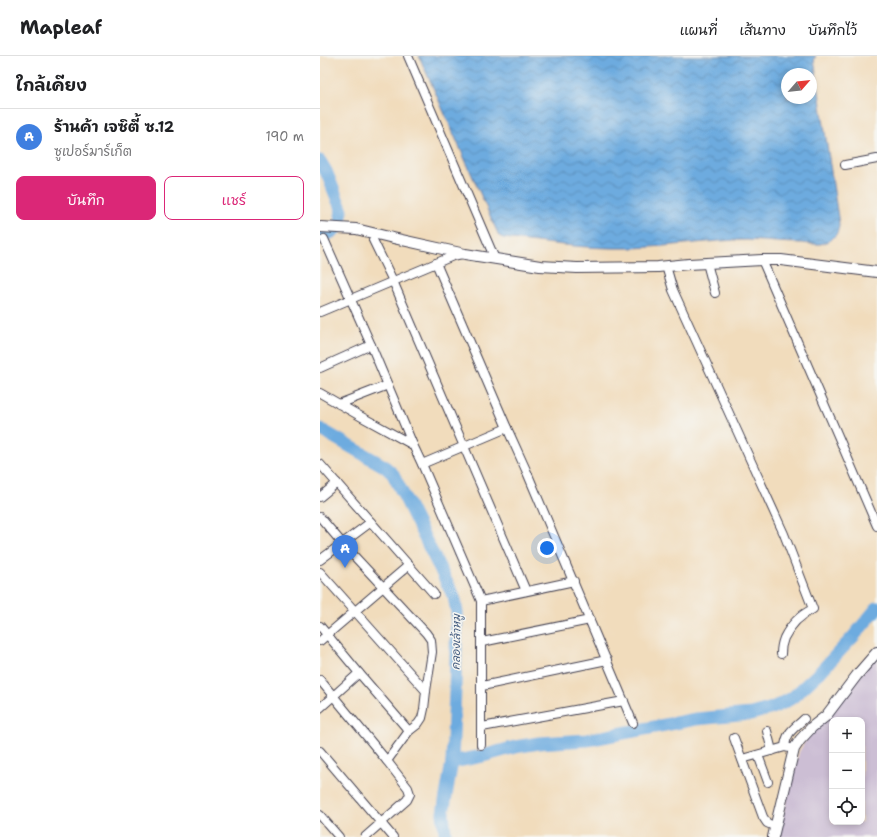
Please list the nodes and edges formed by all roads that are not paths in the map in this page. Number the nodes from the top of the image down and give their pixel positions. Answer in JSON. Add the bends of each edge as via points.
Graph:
{"nodes":[{"id":1,"x":408,"y":56,"type":"edge"},
{"id":2,"x":877,"y":159,"type":"edge"},
{"id":3,"x":845,"y":164,"type":"dead end"},
{"id":4,"x":321,"y":227,"type":"edge"},
{"id":5,"x":324,"y":239,"type":"dead end"},
{"id":6,"x":373,"y":240,"type":"dead end"},
{"id":7,"x":465,"y":254,"type":"junction"},
{"id":8,"x":495,"y":258,"type":"junction"},
{"id":9,"x":762,"y":260,"type":"junction"},
{"id":10,"x":436,"y":263,"type":"junction"},
{"id":11,"x":707,"y":263,"type":"junction"},
{"id":12,"x":666,"y":266,"type":"junction"},
{"id":13,"x":877,"y":272,"type":"edge"},
{"id":14,"x":393,"y":281,"type":"junction"},
{"id":15,"x":715,"y":292,"type":"dead end"},
{"id":16,"x":351,"y":299,"type":"junction"},
{"id":17,"x":320,"y":312,"type":"edge"},
{"id":18,"x":371,"y":345,"type":"junction"},
{"id":19,"x":320,"y":368,"type":"edge"},
{"id":20,"x":388,"y":385,"type":"junction"},
{"id":21,"x":320,"y":393,"type":"edge"},
{"id":22,"x":340,"y":404,"type":"junction"},
{"id":23,"x":507,"y":428,"type":"junction"},
{"id":24,"x":412,"y":445,"type":"junction"},
{"id":25,"x":464,"y":446,"type":"junction"},
{"id":26,"x":320,"y":464,"type":"edge"},
{"id":27,"x":422,"y":464,"type":"junction"},
{"id":28,"x":337,"y":483,"type":"junction"},
{"id":29,"x":320,"y":497,"type":"edge"},
{"id":30,"x":320,"y":517,"type":"edge"},
{"id":31,"x":371,"y":522,"type":"junction"},
{"id":32,"x":877,"y":526,"type":"edge"},
{"id":33,"x":342,"y":543,"type":"junction"},
{"id":34,"x":320,"y":560,"type":"edge"},
{"id":35,"x":409,"y":565,"type":"junction"},
{"id":36,"x":320,"y":572,"type":"edge"},
{"id":37,"x":574,"y":581,"type":"junction"},
{"id":38,"x":383,"y":587,"type":"junction"},
{"id":39,"x":526,"y":592,"type":"junction"},
{"id":40,"x":434,"y":594,"type":"dead end"},
{"id":41,"x":481,"y":601,"type":"junction"},
{"id":42,"x":355,"y":611,"type":"junction"},
{"id":43,"x":590,"y":620,"type":"junction"},
{"id":44,"x":320,"y":626,"type":"edge"},
{"id":45,"x":327,"y":635,"type":"junction"},
{"id":46,"x":320,"y":641,"type":"edge"},
{"id":47,"x":482,"y":642,"type":"junction"},
{"id":48,"x":877,"y":652,"type":"edge"},
{"id":49,"x":780,"y":654,"type":"dead end"},
{"id":50,"x":607,"y":660,"type":"junction"},
{"id":51,"x":359,"y":673,"type":"junction"},
{"id":52,"x":320,"y":680,"type":"edge"},
{"id":53,"x":482,"y":686,"type":"junction"},
{"id":54,"x":426,"y":691,"type":"junction"},
{"id":55,"x":334,"y":696,"type":"junction"},
{"id":56,"x":624,"y":701,"type":"junction"},
{"id":57,"x":320,"y":708,"type":"edge"},
{"id":58,"x":804,"y":719,"type":"dead end"},
{"id":59,"x":634,"y":722,"type":"dead end"},
{"id":60,"x":482,"y":727,"type":"junction"},
{"id":61,"x":409,"y":731,"type":"junction"},
{"id":62,"x":767,"y":731,"type":"dead end"},
{"id":63,"x":734,"y":738,"type":"dead end"},
{"id":64,"x":482,"y":745,"type":"dead end"},
{"id":65,"x":789,"y":748,"type":"junction"},
{"id":66,"x":320,"y":751,"type":"edge"},
{"id":67,"x":772,"y":751,"type":"junction"},
{"id":68,"x":758,"y":755,"type":"junction"},
{"id":69,"x":742,"y":760,"type":"junction"},
{"id":70,"x":387,"y":761,"type":"junction"},
{"id":71,"x":768,"y":782,"type":"dead end"},
{"id":72,"x":320,"y":815,"type":"edge"},
{"id":73,"x":381,"y":823,"type":"junction"},
{"id":74,"x":776,"y":827,"type":"junction"},
{"id":75,"x":339,"y":837,"type":"edge"},
{"id":76,"x":365,"y":837,"type":"edge"},
{"id":77,"x":393,"y":837,"type":"edge"},
{"id":78,"x":773,"y":837,"type":"edge"}],
"edges":[{"from":1,"to":8,"type":"street"},
{"from":2,"to":3,"type":"street"},
{"from":4,"to":7,"type":"street","via":[[356,229]]},
{"from":5,"to":16,"type":"street"},
{"from":6,"to":14,"type":"street"},
{"from":7,"to":8,"type":"street"},
{"from":7,"to":10,"type":"street"},
{"from":8,"to":12,"type":"street","via":[[540,266],[578,268]]},
{"from":9,"to":11,"type":"street"},
{"from":9,"to":13,"type":"street"},
{"from":9,"to":32,"type":"street"},
{"from":10,"to":14,"type":"street"},
{"from":10,"to":23,"type":"street"},
{"from":11,"to":12,"type":"street"},
{"from":11,"to":15,"type":"street"},
{"from":12,"to":49,"type":"street","via":[[673,290],[784,534],[813,609],[799,618],[783,639]]},
{"from":14,"to":16,"type":"street"},
{"from":14,"to":25,"type":"street"},
{"from":16,"to":17,"type":"street"},
{"from":16,"to":18,"type":"street"},
{"from":18,"to":19,"type":"street"},
{"from":18,"to":20,"type":"street"},
{"from":20,"to":22,"type":"street"},
{"from":20,"to":24,"type":"street"},
{"from":21,"to":22,"type":"street"},
{"from":22,"to":24,"type":"street"},
{"from":23,"to":25,"type":"street"},
{"from":23,"to":37,"type":"street"},
{"from":24,"to":27,"type":"street"},
{"from":25,"to":27,"type":"street"},
{"from":25,"to":39,"type":"street"},
{"from":26,"to":28,"type":"street"},
{"from":27,"to":41,"type":"street"},
{"from":28,"to":29,"type":"street"},
{"from":28,"to":31,"type":"street"},
{"from":30,"to":33,"type":"street"},
{"from":31,"to":33,"type":"street"},
{"from":31,"to":35,"type":"street"},
{"from":33,"to":34,"type":"street"},
{"from":33,"to":38,"type":"street"},
{"from":35,"to":38,"type":"street"},
{"from":35,"to":40,"type":"street"},
{"from":36,"to":42,"type":"street"},
{"from":37,"to":39,"type":"street"},
{"from":37,"to":43,"type":"street"},
{"from":38,"to":42,"type":"street"},
{"from":38,"to":54,"type":"street","via":[[431,640],[432,652]]},
{"from":39,"to":41,"type":"street"},
{"from":41,"to":47,"type":"street"},
{"from":42,"to":45,"type":"street"},
{"from":42,"to":54,"type":"street"},
{"from":43,"to":47,"type":"street"},
{"from":43,"to":50,"type":"street"},
{"from":44,"to":45,"type":"street"},
{"from":45,"to":46,"type":"street"},
{"from":45,"to":51,"type":"street"},
{"from":47,"to":53,"type":"street"},
{"from":48,"to":65,"type":"street","via":[[826,716]]},
{"from":50,"to":53,"type":"street"},
{"from":50,"to":56,"type":"street"},
{"from":51,"to":55,"type":"street"},
{"from":51,"to":61,"type":"street"},
{"from":52,"to":55,"type":"street"},
{"from":53,"to":60,"type":"street"},
{"from":54,"to":61,"type":"street","via":[[422,718]]},
{"from":55,"to":57,"type":"street"},
{"from":55,"to":70,"type":"street"},
{"from":56,"to":59,"type":"street"},
{"from":56,"to":60,"type":"street"},
{"from":58,"to":65,"type":"street","via":[[789,733],[786,739]]},
{"from":60,"to":64,"type":"street"},
{"from":61,"to":70,"type":"street"},
{"from":62,"to":67,"type":"street"},
{"from":63,"to":69,"type":"street"},
{"from":65,"to":67,"type":"street"},
{"from":65,"to":74,"type":"street"},
{"from":66,"to":73,"type":"street"},
{"from":67,"to":68,"type":"street"},
{"from":68,"to":69,"type":"street"},
{"from":68,"to":71,"type":"street"},
{"from":69,"to":74,"type":"street","via":[[763,817],[767,823]]},
{"from":70,"to":73,"type":"street","via":[[410,794],[407,800]]},
{"from":72,"to":75,"type":"street"},
{"from":73,"to":76,"type":"street"},
{"from":73,"to":77,"type":"street"},
{"from":74,"to":78,"type":"street"}]}
